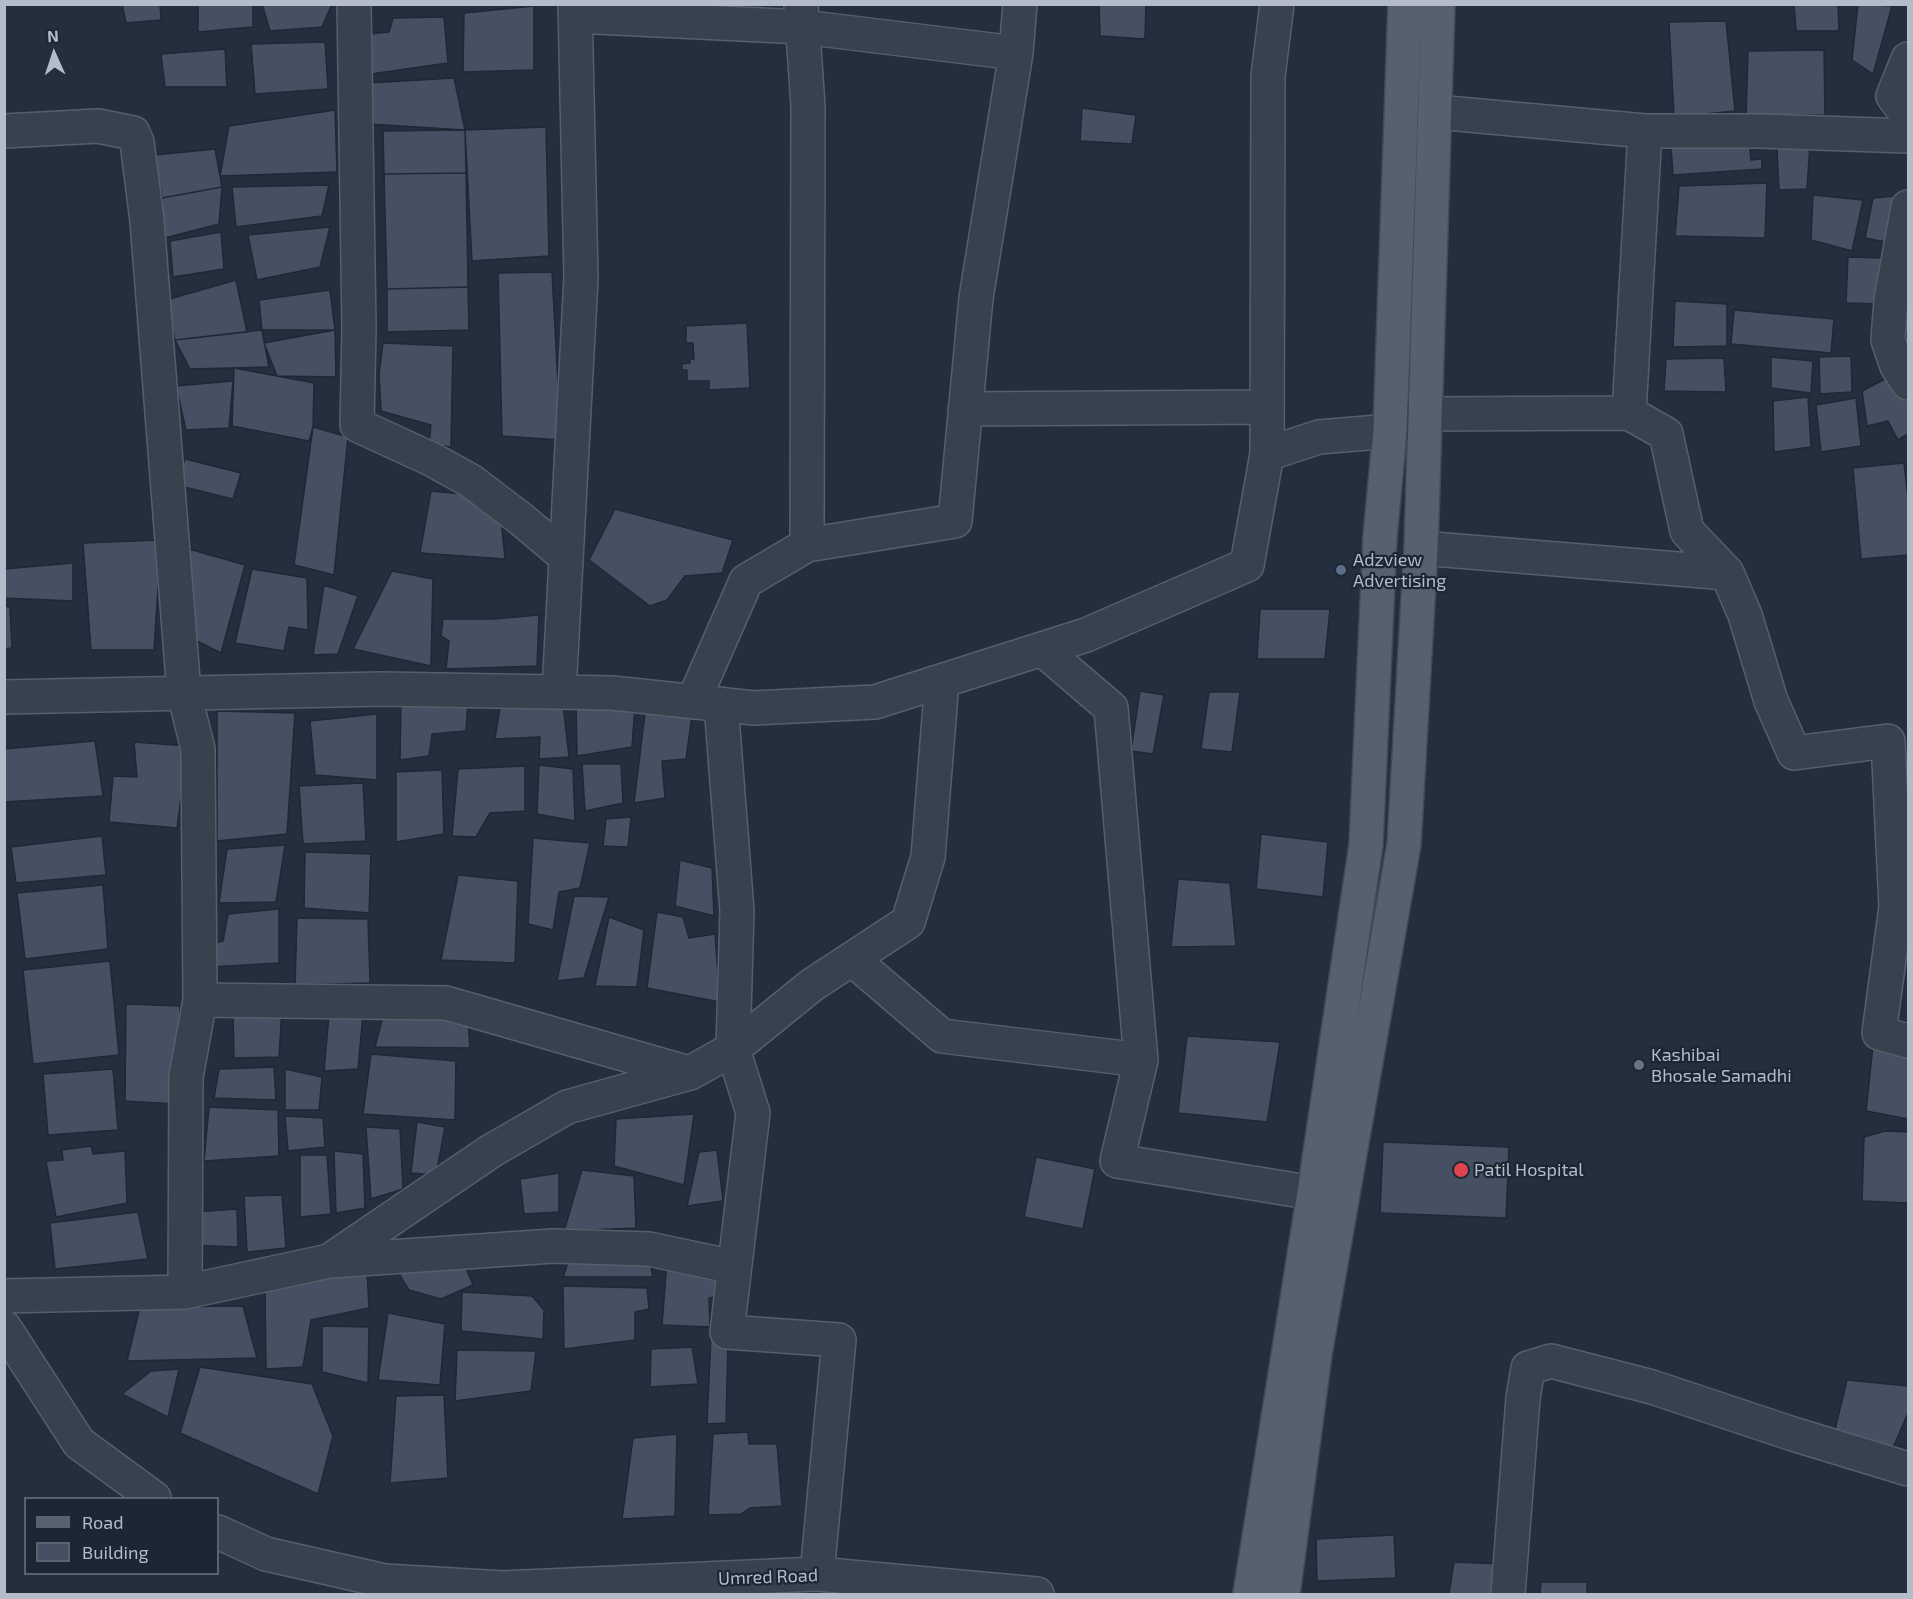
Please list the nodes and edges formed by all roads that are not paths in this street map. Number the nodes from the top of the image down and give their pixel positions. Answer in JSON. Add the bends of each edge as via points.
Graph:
{"nodes":[{"id":1,"x":354,"y":4,"type":"edge"},
{"id":2,"x":1020,"y":4,"type":"edge"},
{"id":3,"x":1276,"y":4,"type":"edge"},
{"id":4,"x":1405,"y":4,"type":"edge"},
{"id":5,"x":1438,"y":4,"type":"edge"},
{"id":6,"x":575,"y":10,"type":"edge"},
{"id":7,"x":802,"y":16,"type":"edge"},
{"id":8,"x":1016,"y":53,"type":"junction"},
{"id":9,"x":1908,"y":59,"type":"edge"},
{"id":10,"x":1401,"y":111,"type":"junction"},
{"id":11,"x":1436,"y":112,"type":"junction"},
{"id":12,"x":1908,"y":116,"type":"edge"},
{"id":13,"x":4,"y":131,"type":"edge"},
{"id":14,"x":1645,"y":131,"type":"junction"},
{"id":15,"x":1908,"y":136,"type":"edge"},
{"id":16,"x":1908,"y":207,"type":"edge"},
{"id":17,"x":1908,"y":383,"type":"edge"},
{"id":18,"x":1267,"y":407,"type":"junction"},
{"id":19,"x":965,"y":409,"type":"junction"},
{"id":20,"x":1629,"y":413,"type":"junction"},
{"id":21,"x":1424,"y":414,"type":"junction"},
{"id":22,"x":1390,"y":431,"type":"junction"},
{"id":23,"x":1267,"y":454,"type":"junction"},
{"id":24,"x":807,"y":545,"type":"junction"},
{"id":25,"x":1421,"y":548,"type":"junction"},
{"id":26,"x":566,"y":557,"type":"junction"},
{"id":27,"x":1727,"y":573,"type":"junction"},
{"id":28,"x":1042,"y":649,"type":"junction"},
{"id":29,"x":942,"y":681,"type":"junction"},
{"id":30,"x":559,"y":692,"type":"junction"},
{"id":31,"x":184,"y":693,"type":"junction"},
{"id":32,"x":4,"y":697,"type":"edge"},
{"id":33,"x":707,"y":703,"type":"junction"},
{"id":34,"x":1898,"y":743,"type":"edge"},
{"id":35,"x":852,"y":959,"type":"junction"},
{"id":36,"x":200,"y":1000,"type":"junction"},
{"id":37,"x":1908,"y":1041,"type":"edge"},
{"id":38,"x":733,"y":1049,"type":"junction"},
{"id":39,"x":1141,"y":1060,"type":"junction"},
{"id":40,"x":690,"y":1073,"type":"junction"},
{"id":41,"x":1314,"y":1193,"type":"junction"},
{"id":42,"x":328,"y":1261,"type":"junction"},
{"id":43,"x":734,"y":1267,"type":"junction"},
{"id":44,"x":185,"y":1292,"type":"junction"},
{"id":45,"x":4,"y":1296,"type":"edge"},
{"id":46,"x":4,"y":1327,"type":"edge"},
{"id":47,"x":1908,"y":1469,"type":"edge"},
{"id":48,"x":153,"y":1497,"type":"edge"},
{"id":49,"x":219,"y":1532,"type":"edge"},
{"id":50,"x":817,"y":1574,"type":"junction"},
{"id":51,"x":503,"y":1591,"type":"edge"},
{"id":52,"x":1037,"y":1594,"type":"edge"},
{"id":53,"x":1250,"y":1594,"type":"edge"},
{"id":54,"x":1283,"y":1594,"type":"edge"},
{"id":55,"x":1508,"y":1594,"type":"edge"}],
"edges":[{"from":1,"to":26,"type":"street","via":[[357,424],[471,481]]},
{"from":2,"to":8,"type":"street"},
{"from":3,"to":18,"type":"street","via":[[1268,76]]},
{"from":4,"to":10,"type":"main road"},
{"from":5,"to":11,"type":"main road"},
{"from":6,"to":7,"type":"street"},
{"from":6,"to":26,"type":"street","via":[[581,278]]},
{"from":7,"to":8,"type":"street"},
{"from":7,"to":24,"type":"street","via":[[808,106]]},
{"from":8,"to":19,"type":"street","via":[[976,298]]},
{"from":9,"to":12,"type":"street","via":[[1893,96]]},
{"from":10,"to":11,"type":"street"},
{"from":10,"to":22,"type":"main road"},
{"from":11,"to":14,"type":"street"},
{"from":11,"to":21,"type":"main road"},
{"from":13,"to":31,"type":"street","via":[[98,126],[133,133],[136,142],[147,221]]},
{"from":14,"to":15,"type":"street"},
{"from":14,"to":20,"type":"street"},
{"from":16,"to":17,"type":"street","via":[[1888,340]]},
{"from":18,"to":19,"type":"street"},
{"from":18,"to":23,"type":"street"},
{"from":19,"to":24,"type":"street","via":[[955,520]]},
{"from":20,"to":21,"type":"street"},
{"from":20,"to":27,"type":"street","via":[[1666,434],[1687,531]]},
{"from":21,"to":22,"type":"street"},
{"from":21,"to":25,"type":"main road"},
{"from":22,"to":23,"type":"street","via":[[1319,436]]},
{"from":22,"to":41,"type":"main road","via":[[1380,537],[1366,844]]},
{"from":23,"to":28,"type":"street","via":[[1247,565],[1086,635]]},
{"from":24,"to":33,"type":"street","via":[[746,581]]},
{"from":25,"to":27,"type":"street"},
{"from":25,"to":54,"type":"main road","via":[[1404,844],[1315,1354]]},
{"from":26,"to":30,"type":"street"},
{"from":27,"to":34,"type":"street","via":[[1745,615],[1771,701],[1794,753]]},
{"from":28,"to":29,"type":"street"},
{"from":28,"to":39,"type":"street","via":[[1111,708]]},
{"from":29,"to":33,"type":"street","via":[[875,702],[754,708]]},
{"from":29,"to":35,"type":"street","via":[[928,857],[908,922]]},
{"from":30,"to":31,"type":"street","via":[[382,689]]},
{"from":30,"to":33,"type":"street"},
{"from":31,"to":32,"type":"street"},
{"from":31,"to":36,"type":"street","via":[[198,749]]},
{"from":33,"to":38,"type":"street","via":[[737,911]]},
{"from":34,"to":37,"type":"street","via":[[1896,907],[1879,1033]]},
{"from":35,"to":38,"type":"street"},
{"from":35,"to":39,"type":"street","via":[[942,1036]]},
{"from":36,"to":40,"type":"street","via":[[446,1003]]},
{"from":36,"to":44,"type":"street","via":[[186,1077]]},
{"from":38,"to":40,"type":"street"},
{"from":38,"to":43,"type":"street","via":[[753,1113]]},
{"from":39,"to":41,"type":"street","via":[[1117,1161]]},
{"from":40,"to":42,"type":"street","via":[[567,1107],[491,1151]]},
{"from":41,"to":53,"type":"main road"},
{"from":42,"to":43,"type":"street","via":[[553,1246],[649,1249]]},
{"from":42,"to":44,"type":"street"},
{"from":43,"to":50,"type":"street","via":[[727,1332],[839,1340]]},
{"from":44,"to":45,"type":"street"},
{"from":46,"to":48,"type":"street","via":[[79,1443]]},
{"from":47,"to":55,"type":"street","via":[[1652,1387],[1551,1361],[1528,1368]]},
{"from":49,"to":51,"type":"street","name":"Umred Road","via":[[266,1554],[385,1581]]},
{"from":50,"to":51,"type":"street","name":"Umred Road"},
{"from":50,"to":52,"type":"street","name":"Umred Road"}]}
